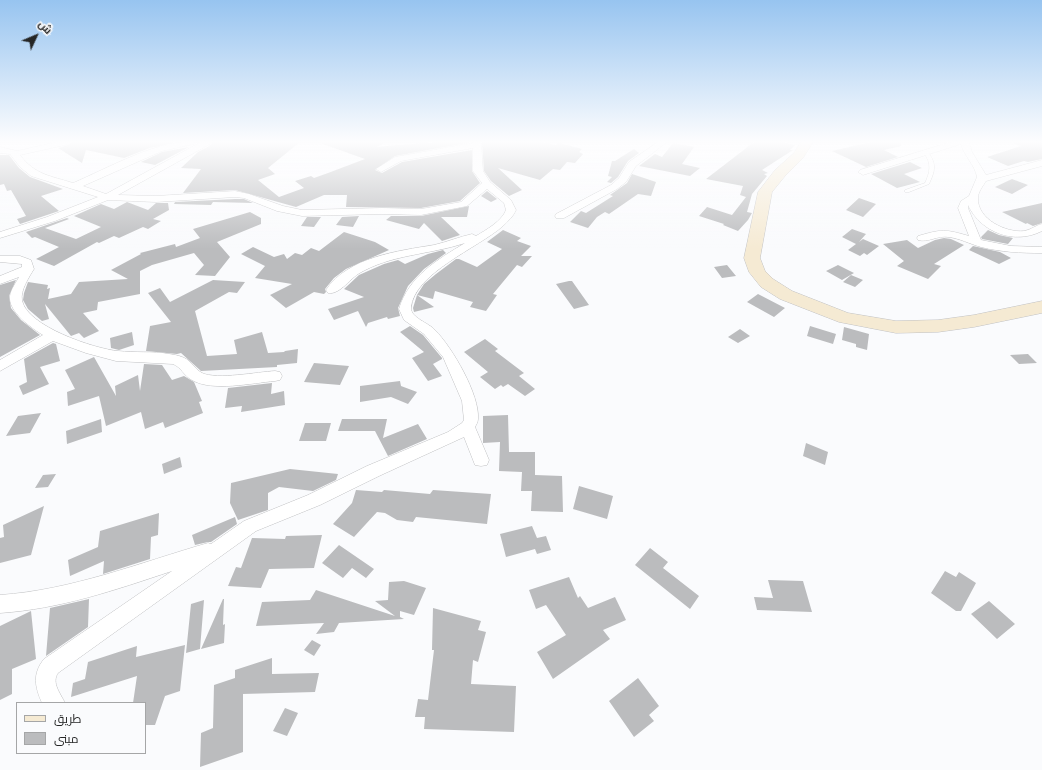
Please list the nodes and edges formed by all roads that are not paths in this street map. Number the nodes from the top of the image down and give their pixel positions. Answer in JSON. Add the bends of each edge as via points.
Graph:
{"nodes":[{"id":1,"x":46,"y":178,"type":"edge"},
{"id":2,"x":94,"y":178,"type":"edge"},
{"id":3,"x":142,"y":178,"type":"edge"},
{"id":4,"x":483,"y":178,"type":"edge"},
{"id":5,"x":623,"y":178,"type":"edge"},
{"id":6,"x":776,"y":178,"type":"edge"},
{"id":7,"x":929,"y":178,"type":"edge"},
{"id":8,"x":985,"y":178,"type":"edge"},
{"id":9,"x":981,"y":179,"type":"joint"},
{"id":10,"x":487,"y":184,"type":"junction"},
{"id":11,"x":73,"y":187,"type":"junction"},
{"id":12,"x":907,"y":191,"type":"dead end"},
{"id":13,"x":107,"y":197,"type":"junction"},
{"id":14,"x":973,"y":197,"type":"junction"},
{"id":15,"x":560,"y":216,"type":"dead end"},
{"id":16,"x":499,"y":224,"type":"junction"},
{"id":17,"x":1042,"y":227,"type":"edge"},
{"id":18,"x":0,"y":235,"type":"edge"},
{"id":19,"x":922,"y":238,"type":"dead end"},
{"id":20,"x":976,"y":241,"type":"junction"},
{"id":21,"x":1042,"y":250,"type":"edge"},
{"id":22,"x":0,"y":259,"type":"edge"},
{"id":23,"x":28,"y":270,"type":"junction"},
{"id":24,"x":0,"y":280,"type":"edge"},
{"id":25,"x":332,"y":290,"type":"dead end"},
{"id":26,"x":1042,"y":307,"type":"edge"},
{"id":27,"x":53,"y":335,"type":"junction"},
{"id":28,"x":0,"y":366,"type":"edge"},
{"id":29,"x":275,"y":376,"type":"dead end"},
{"id":30,"x":467,"y":427,"type":"junction"},
{"id":31,"x":482,"y":460,"type":"dead end"},
{"id":32,"x":218,"y":548,"type":"junction"},
{"id":33,"x":0,"y":604,"type":"edge"},
{"id":34,"x":53,"y":702,"type":"edge"}],
"edges":[{"from":1,"to":11,"type":"street"},
{"from":2,"to":11,"type":"street"},
{"from":3,"to":13,"type":"street"},
{"from":4,"to":10,"type":"street"},
{"from":5,"to":15,"type":"street","via":[[614,187]]},
{"from":6,"to":26,"type":"main road","via":[[765,192],[752,258],[757,272],[767,283],[786,296],[845,318],[896,326],[938,326]]},
{"from":7,"to":12,"type":"lane","via":[[927,184]]},
{"from":8,"to":9,"type":"street"},
{"from":9,"to":14,"type":"street"},
{"from":10,"to":13,"type":"street","via":[[464,204],[421,212],[302,213],[235,194],[156,199]]},
{"from":10,"to":16,"type":"street","via":[[508,202],[511,208],[509,215]]},
{"from":11,"to":13,"type":"street"},
{"from":13,"to":18,"type":"street"},
{"from":14,"to":17,"type":"street","via":[[979,216],[1000,231],[1025,234]]},
{"from":14,"to":20,"type":"street","via":[[963,208]]},
{"from":16,"to":25,"type":"street","via":[[461,242],[369,262],[343,278]]},
{"from":16,"to":30,"type":"street","via":[[434,268],[416,286],[406,303],[408,317],[429,331],[449,356],[469,402],[471,420]]},
{"from":19,"to":20,"type":"street","via":[[940,233]]},
{"from":20,"to":21,"type":"street","via":[[1011,249]]},
{"from":22,"to":23,"type":"street","via":[[24,260],[27,262]]},
{"from":23,"to":24,"type":"street"},
{"from":23,"to":27,"type":"street","via":[[16,292],[16,304],[27,318]]},
{"from":27,"to":28,"type":"street"},
{"from":27,"to":29,"type":"street","via":[[78,347],[117,356],[174,359],[186,364],[200,378]]},
{"from":30,"to":31,"type":"street"},
{"from":30,"to":32,"type":"street","via":[[453,436],[387,464],[314,500],[250,526]]},
{"from":32,"to":33,"type":"street","via":[[94,587],[44,599]]},
{"from":32,"to":34,"type":"street","via":[[51,666],[46,672],[45,681]]}]}
